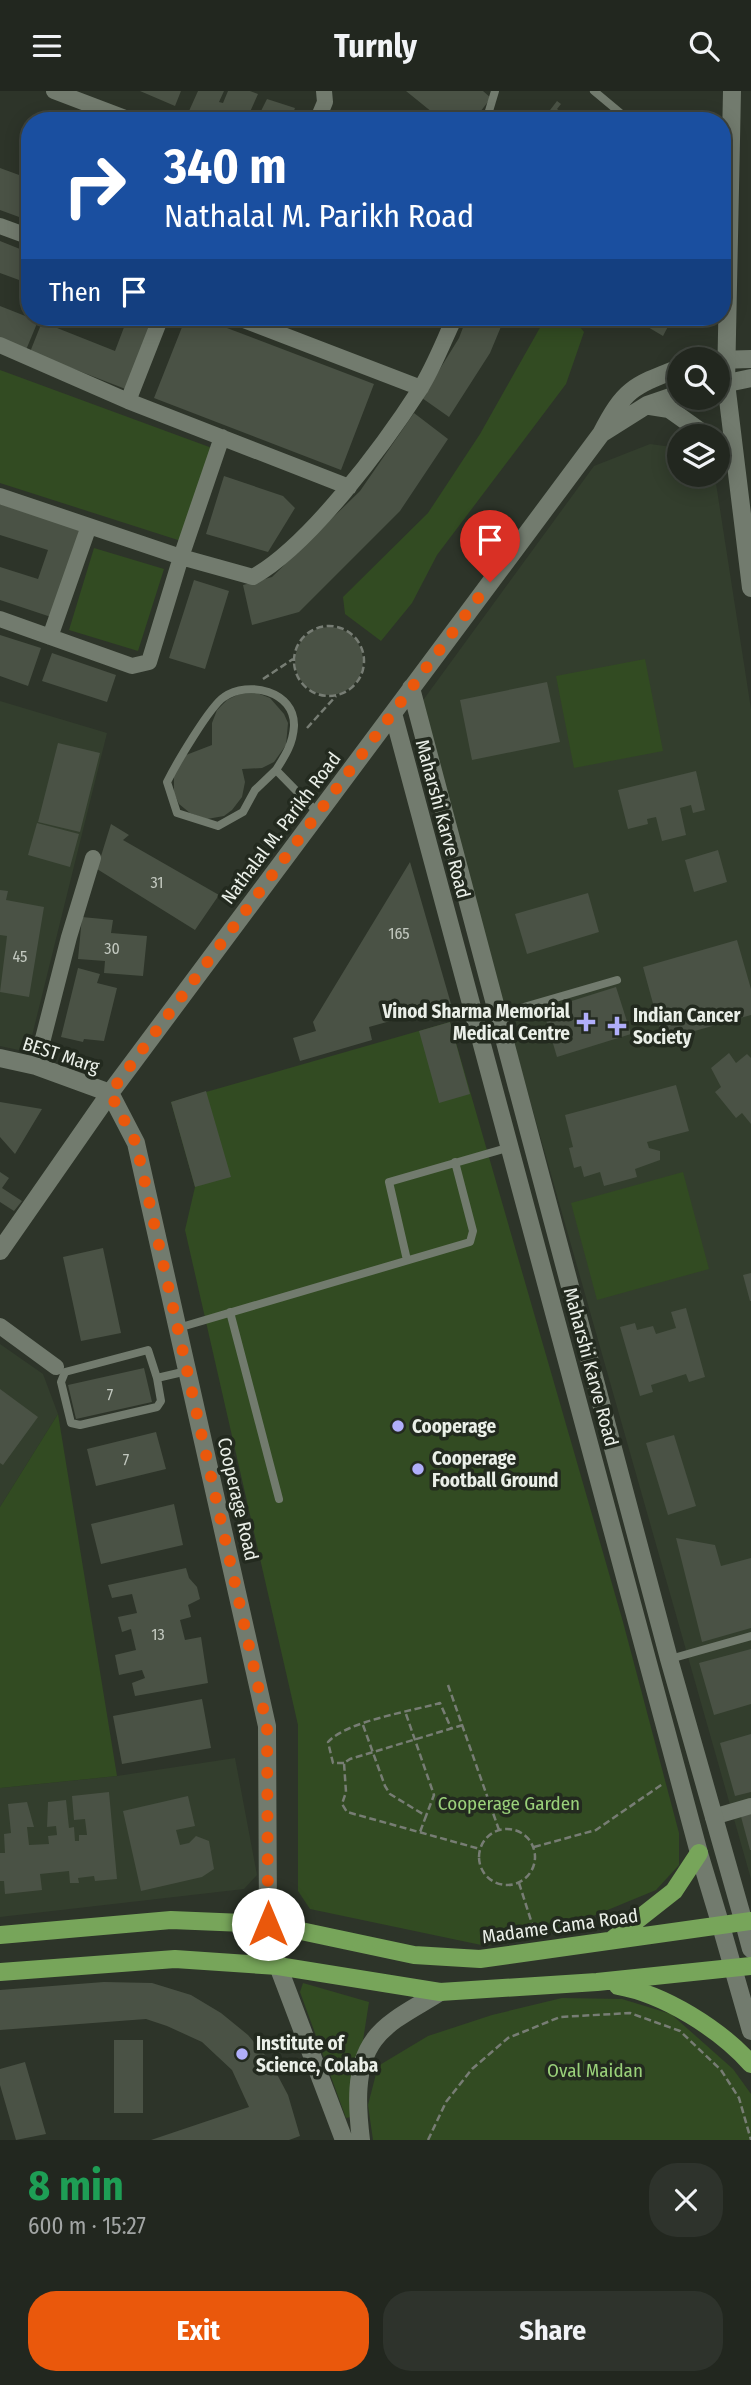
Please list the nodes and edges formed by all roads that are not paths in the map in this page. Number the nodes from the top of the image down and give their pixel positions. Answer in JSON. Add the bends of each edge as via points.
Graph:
{"nodes":[{"id":1,"x":54,"y":91,"type":"edge"},
{"id":2,"x":324,"y":91,"type":"edge"},
{"id":3,"x":495,"y":91,"type":"edge"},
{"id":4,"x":594,"y":91,"type":"edge"},
{"id":5,"x":733,"y":91,"type":"edge"},
{"id":6,"x":109,"y":112,"type":"edge"},
{"id":7,"x":321,"y":112,"type":"edge"},
{"id":8,"x":489,"y":112,"type":"edge"},
{"id":9,"x":619,"y":112,"type":"edge"},
{"id":10,"x":731,"y":122,"type":"edge"},
{"id":11,"x":0,"y":226,"type":"edge"},
{"id":12,"x":21,"y":234,"type":"edge"},
{"id":13,"x":157,"y":326,"type":"edge"},
{"id":14,"x":259,"y":326,"type":"edge"},
{"id":15,"x":451,"y":326,"type":"edge"},
{"id":16,"x":723,"y":326,"type":"edge"},
{"id":17,"x":0,"y":345,"type":"edge"},
{"id":18,"x":722,"y":347,"type":"edge"},
{"id":19,"x":751,"y":359,"type":"edge"},
{"id":20,"x":730,"y":360,"type":"edge"},
{"id":21,"x":667,"y":372,"type":"edge"},
{"id":22,"x":657,"y":376,"type":"junction"},
{"id":23,"x":751,"y":379,"type":"edge"},
{"id":24,"x":730,"y":383,"type":"edge"},
{"id":25,"x":421,"y":388,"type":"junction"},
{"id":26,"x":667,"y":388,"type":"edge"},
{"id":27,"x":667,"y":398,"type":"edge"},
{"id":28,"x":128,"y":401,"type":"junction"},
{"id":29,"x":647,"y":405,"type":"junction"},
{"id":30,"x":726,"y":410,"type":"edge"},
{"id":31,"x":690,"y":424,"type":"edge"},
{"id":32,"x":601,"y":434,"type":"junction"},
{"id":33,"x":222,"y":437,"type":"junction"},
{"id":34,"x":730,"y":458,"type":"edge"},
{"id":35,"x":735,"y":463,"type":"junction"},
{"id":36,"x":349,"y":487,"type":"junction"},
{"id":37,"x":0,"y":496,"type":"edge"},
{"id":38,"x":89,"y":526,"type":"junction"},
{"id":39,"x":181,"y":557,"type":"junction"},
{"id":40,"x":751,"y":589,"type":"edge"},
{"id":41,"x":0,"y":619,"type":"edge"},
{"id":42,"x":50,"y":637,"type":"junction"},
{"id":43,"x":411,"y":688,"type":"junction"},
{"id":44,"x":393,"y":713,"type":"junction"},
{"id":45,"x":276,"y":770,"type":"junction"},
{"id":46,"x":318,"y":813,"type":"junction"},
{"id":47,"x":93,"y":858,"type":"dead end"},
{"id":48,"x":617,"y":980,"type":"dead end"},
{"id":49,"x":497,"y":1015,"type":"junction"},
{"id":50,"x":0,"y":1058,"type":"edge"},
{"id":51,"x":36,"y":1066,"type":"junction"},
{"id":52,"x":110,"y":1093,"type":"junction"},
{"id":53,"x":510,"y":1147,"type":"junction"},
{"id":54,"x":455,"y":1162,"type":"junction"},
{"id":55,"x":0,"y":1251,"type":"edge"},
{"id":56,"x":407,"y":1259,"type":"junction"},
{"id":57,"x":230,"y":1312,"type":"junction"},
{"id":58,"x":0,"y":1326,"type":"edge"},
{"id":59,"x":178,"y":1328,"type":"junction"},
{"id":60,"x":56,"y":1367,"type":"dead end"},
{"id":61,"x":187,"y":1371,"type":"junction"},
{"id":62,"x":157,"y":1378,"type":"junction"},
{"id":63,"x":279,"y":1499,"type":"dead end"},
{"id":64,"x":751,"y":1636,"type":"edge"},
{"id":65,"x":669,"y":1659,"type":"junction"},
{"id":66,"x":751,"y":1806,"type":"edge"},
{"id":67,"x":713,"y":1817,"type":"junction"},
{"id":68,"x":699,"y":1853,"type":"junction"},
{"id":69,"x":748,"y":1922,"type":"edge"},
{"id":70,"x":268,"y":1924,"type":"junction"},
{"id":71,"x":721,"y":1926,"type":"junction"},
{"id":72,"x":0,"y":1935,"type":"edge"},
{"id":73,"x":610,"y":1941,"type":"junction"},
{"id":74,"x":751,"y":1949,"type":"edge"},
{"id":75,"x":278,"y":1966,"type":"junction"},
{"id":76,"x":751,"y":1966,"type":"edge"},
{"id":77,"x":732,"y":1968,"type":"junction"},
{"id":78,"x":0,"y":1972,"type":"edge"},
{"id":79,"x":597,"y":1982,"type":"junction"},
{"id":80,"x":440,"y":1992,"type":"junction"},
{"id":81,"x":751,"y":2031,"type":"edge"},
{"id":82,"x":751,"y":2064,"type":"edge"},
{"id":83,"x":347,"y":2140,"type":"edge"}],
"edges":[{"from":1,"to":6,"type":"street"},
{"from":2,"to":7,"type":"street"},
{"from":3,"to":8,"type":"lane"},
{"from":4,"to":9,"type":"lane"},
{"from":5,"to":10,"type":"street"},
{"from":11,"to":12,"type":"street"},
{"from":13,"to":28,"type":"street"},
{"from":14,"to":25,"type":"street"},
{"from":15,"to":25,"type":"street"},
{"from":16,"to":18,"type":"street"},
{"from":17,"to":28,"type":"street"},
{"from":19,"to":20,"type":"street"},
{"from":21,"to":22,"type":"street","name":"Nathalal M. Parikh Road"},
{"from":22,"to":26,"type":"street"},
{"from":22,"to":32,"type":"street","name":"Nathalal M. Parikh Road","via":[[618,401]]},
{"from":23,"to":24,"type":"street"},
{"from":25,"to":36,"type":"street"},
{"from":27,"to":29,"type":"street","name":"Nathalal M. Parikh Road"},
{"from":28,"to":33,"type":"street"},
{"from":29,"to":31,"type":"street","via":[[669,409]]},
{"from":29,"to":32,"type":"street","name":"Nathalal M. Parikh Road"},
{"from":30,"to":35,"type":"street"},
{"from":32,"to":43,"type":"street","name":"Nathalal M. Parikh Road"},
{"from":33,"to":36,"type":"street"},
{"from":33,"to":39,"type":"street"},
{"from":34,"to":35,"type":"street"},
{"from":35,"to":40,"type":"street"},
{"from":36,"to":39,"type":"street","via":[[274,565],[253,577]]},
{"from":37,"to":38,"type":"street"},
{"from":38,"to":39,"type":"street"},
{"from":38,"to":42,"type":"street"},
{"from":39,"to":42,"type":"street","via":[[149,662],[132,666]]},
{"from":41,"to":42,"type":"street"},
{"from":43,"to":44,"type":"street","name":"Nathalal M. Parikh Road"},
{"from":43,"to":49,"type":"street","name":"Maharshi Karve Road"},
{"from":44,"to":46,"type":"street","name":"Nathalal M. Parikh Road"},
{"from":44,"to":53,"type":"street","name":"Maharshi Karve Road"},
{"from":45,"to":45,"type":"lane","via":[[291,746],[294,723],[270,691],[252,687],[223,697],[167,782],[177,813],[218,826],[243,812],[255,790]]},
{"from":45,"to":46,"type":"lane"},
{"from":46,"to":52,"type":"street","name":"Nathalal M. Parikh Road"},
{"from":47,"to":51,"type":"street"},
{"from":48,"to":49,"type":"lane"},
{"from":49,"to":65,"type":"street","name":"Maharshi Karve Road"},
{"from":50,"to":51,"type":"street","name":"BEST Marg"},
{"from":51,"to":52,"type":"street","name":"BEST Marg"},
{"from":52,"to":55,"type":"street","name":"Nathalal M. Parikh Road"},
{"from":52,"to":59,"type":"street","name":"Cooperage Road","via":[[136,1143]]},
{"from":53,"to":54,"type":"lane"},
{"from":53,"to":68,"type":"street","name":"Maharshi Karve Road"},
{"from":54,"to":56,"type":"lane","via":[[389,1182]]},
{"from":54,"to":56,"type":"lane","via":[[473,1237],[470,1242]]},
{"from":56,"to":57,"type":"lane"},
{"from":57,"to":59,"type":"lane"},
{"from":57,"to":63,"type":"lane"},
{"from":58,"to":60,"type":"street"},
{"from":59,"to":61,"type":"street","name":"Cooperage Road"},
{"from":61,"to":62,"type":"lane"},
{"from":61,"to":70,"type":"street","name":"Cooperage Road","via":[[267,1726]]},
{"from":62,"to":62,"type":"lane","via":[[161,1401],[157,1407],[80,1425],[71,1423],[61,1382],[65,1372],[148,1350]]},
{"from":64,"to":65,"type":"lane"},
{"from":65,"to":67,"type":"street","name":"Maharshi Karve Road"},
{"from":66,"to":67,"type":"street"},
{"from":67,"to":69,"type":"street","name":"Maharshi Karve Road"},
{"from":68,"to":71,"type":"street","name":"Maharshi Karve Road"},
{"from":68,"to":73,"type":"main road","via":[[674,1891]]},
{"from":69,"to":71,"type":"main road","name":"Madame Cama Road"},
{"from":69,"to":74,"type":"street","name":"Maharshi Karve Road"},
{"from":70,"to":72,"type":"main road","name":"Madame Cama Road","via":[[171,1920]]},
{"from":70,"to":73,"type":"main road","name":"Madame Cama Road","via":[[414,1955],[480,1959]]},
{"from":70,"to":75,"type":"street","name":"Cooperage Road"},
{"from":71,"to":73,"type":"main road","name":"Madame Cama Road"},
{"from":71,"to":77,"type":"street","name":"Maharshi Karve Road"},
{"from":75,"to":78,"type":"main road","via":[[175,1959]]},
{"from":75,"to":80,"type":"main road"},
{"from":75,"to":83,"type":"street","name":"Cooperage Road"},
{"from":76,"to":77,"type":"main road"},
{"from":77,"to":79,"type":"main road"},
{"from":77,"to":81,"type":"street","name":"Maharshi Karve Road"},
{"from":79,"to":80,"type":"main road"},
{"from":79,"to":82,"type":"main road","via":[[643,1990],[691,2015]]},
{"from":80,"to":83,"type":"street","via":[[373,2041],[358,2081]]}]}
